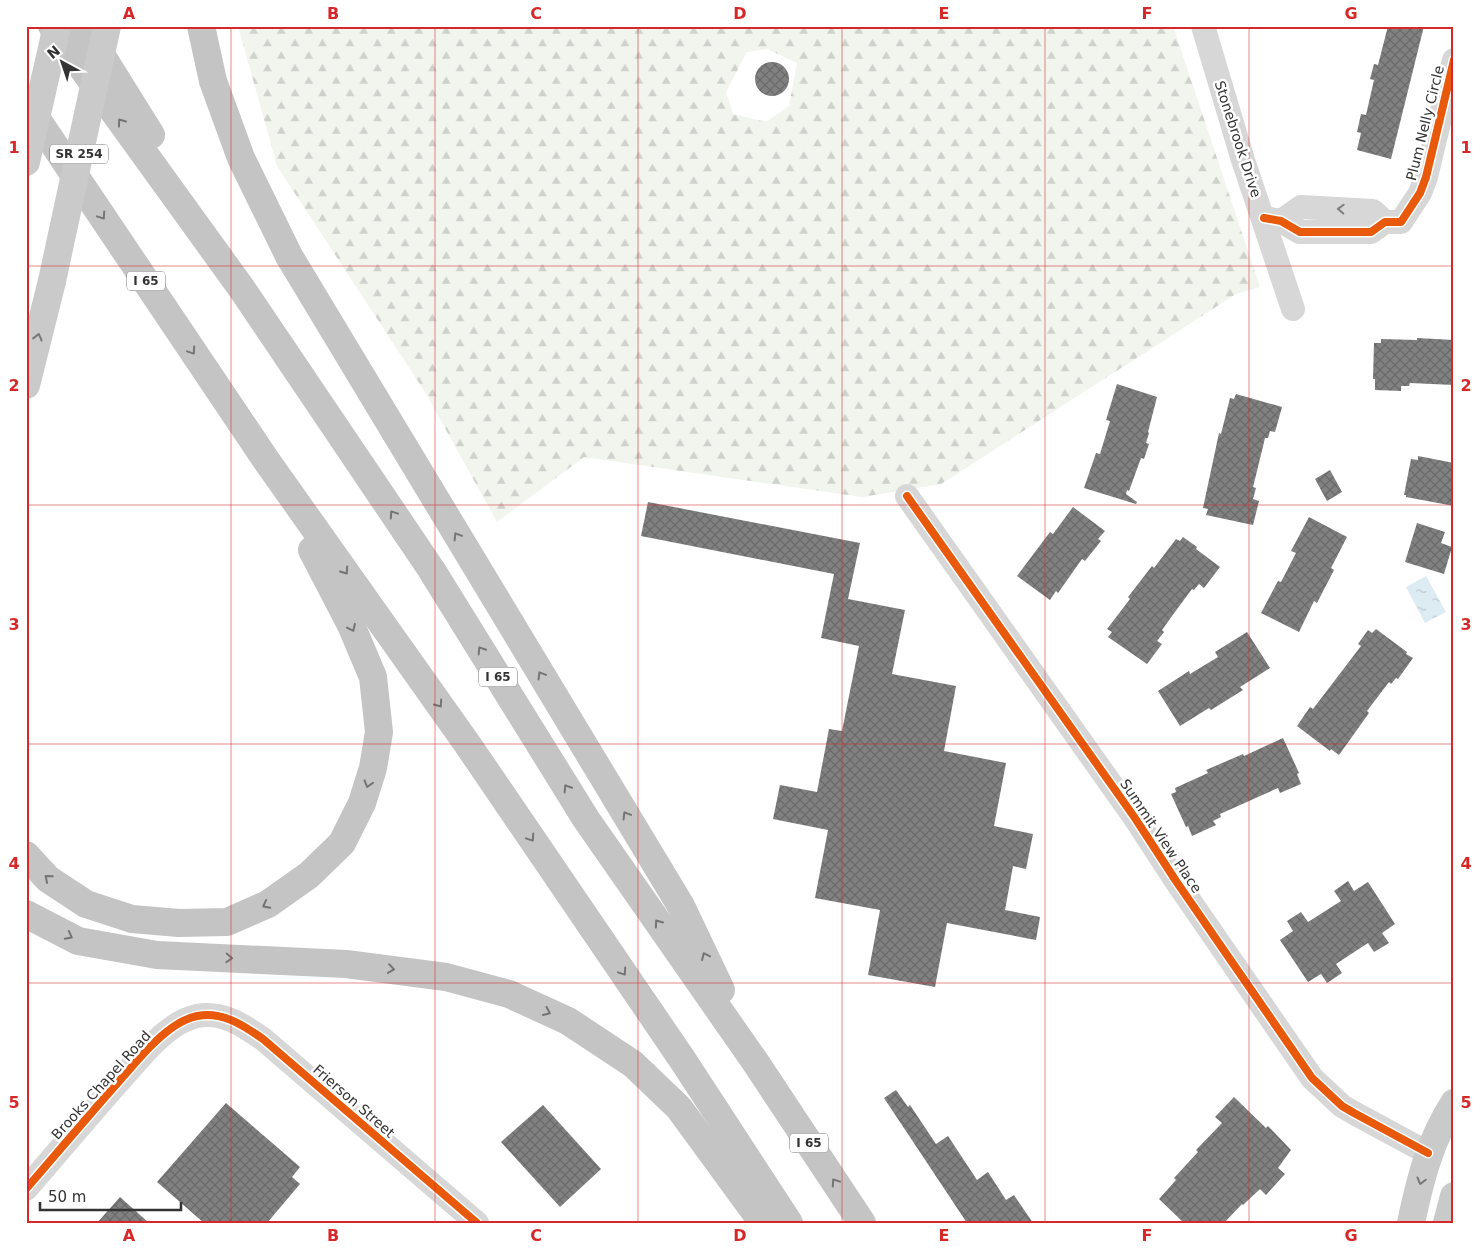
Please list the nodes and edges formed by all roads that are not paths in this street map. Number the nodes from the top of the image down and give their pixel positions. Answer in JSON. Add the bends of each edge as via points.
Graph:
{"nodes":[{"id":1,"x":52,"y":26,"type":"edge"},
{"id":2,"x":57,"y":26,"type":"edge"},
{"id":3,"x":83,"y":26,"type":"edge"},
{"id":4,"x":107,"y":26,"type":"edge"},
{"id":5,"x":201,"y":26,"type":"edge"},
{"id":6,"x":1203,"y":26,"type":"edge"},
{"id":7,"x":1454,"y":60,"type":"edge"},
{"id":8,"x":26,"y":102,"type":"edge"},
{"id":9,"x":26,"y":162,"type":"edge"},
{"id":10,"x":1272,"y":220,"type":"junction"},
{"id":11,"x":242,"y":289,"type":"junction"},
{"id":12,"x":1293,"y":309,"type":"dead end"},
{"id":13,"x":26,"y":384,"type":"edge"},
{"id":14,"x":266,"y":460,"type":"junction"},
{"id":15,"x":907,"y":496,"type":"dead end"},
{"id":16,"x":26,"y":855,"type":"edge"},
{"id":17,"x":26,"y":914,"type":"edge"},
{"id":18,"x":206,"y":1014,"type":"joint"},
{"id":19,"x":756,"y":1063,"type":"junction"},
{"id":20,"x":1454,"y":1103,"type":"edge"},
{"id":21,"x":1428,"y":1152,"type":"junction"},
{"id":22,"x":26,"y":1188,"type":"edge"},
{"id":23,"x":1454,"y":1196,"type":"edge"},
{"id":24,"x":477,"y":1223,"type":"edge"},
{"id":25,"x":763,"y":1223,"type":"edge"},
{"id":26,"x":789,"y":1223,"type":"edge"},
{"id":27,"x":862,"y":1223,"type":"edge"},
{"id":28,"x":1411,"y":1223,"type":"edge"},
{"id":29,"x":1447,"y":1223,"type":"edge"}],
"edges":[{"from":11,"to":1,"type":"highway","number":"I 65","one_way":true},
{"from":2,"to":9,"type":"main road","number":"SR 254","bridge":true},
{"from":3,"to":11,"type":"highway"},
{"from":13,"to":4,"type":"main road","number":"SR 254","one_way":true,"bridge":true,"via":[[52,281]]},
{"from":19,"to":5,"type":"highway","one_way":true,"via":[[681,906],[289,256],[241,158],[213,81]]},
{"from":6,"to":10,"type":"street","name":"Stonebrook Drive","via":[[1243,160]]},
{"from":7,"to":10,"type":"street","name":"Plum Nelly Circle","via":[[1426,178],[1401,222],[1386,222],[1374,211],[1301,207]]},
{"from":8,"to":14,"type":"highway","number":"I 65","one_way":true},
{"from":10,"to":12,"type":"street","name":"Stonebrook Drive"},
{"from":19,"to":11,"type":"highway","number":"I 65","one_way":true,"via":[[586,819],[431,569]]},
{"from":14,"to":16,"type":"highway","one_way":true,"via":[[351,625],[374,677],[380,732],[362,803],[342,842],[309,875],[275,900],[226,922],[132,919],[86,904],[48,879]]},
{"from":14,"to":26,"type":"highway","number":"I 65","one_way":true,"via":[[468,745],[676,1050]]},
{"from":15,"to":21,"type":"street","name":"Summit View Place","via":[[1130,811],[1312,1078],[1342,1106]]},
{"from":17,"to":25,"type":"highway","one_way":true,"via":[[78,941],[157,955],[346,964],[446,977],[509,994],[568,1021],[632,1064],[679,1108]]},
{"from":18,"to":22,"type":"street","name":"Brooks Chapel Road","via":[[189,1018],[161,1036]]},
{"from":18,"to":24,"type":"street","name":"Frierson Street","via":[[226,1017],[263,1038]]},
{"from":27,"to":19,"type":"highway","number":"I 65","one_way":true},
{"from":20,"to":21,"type":"main road"},
{"from":21,"to":28,"type":"main road","one_way":true},
{"from":23,"to":29,"type":"main road"}]}
